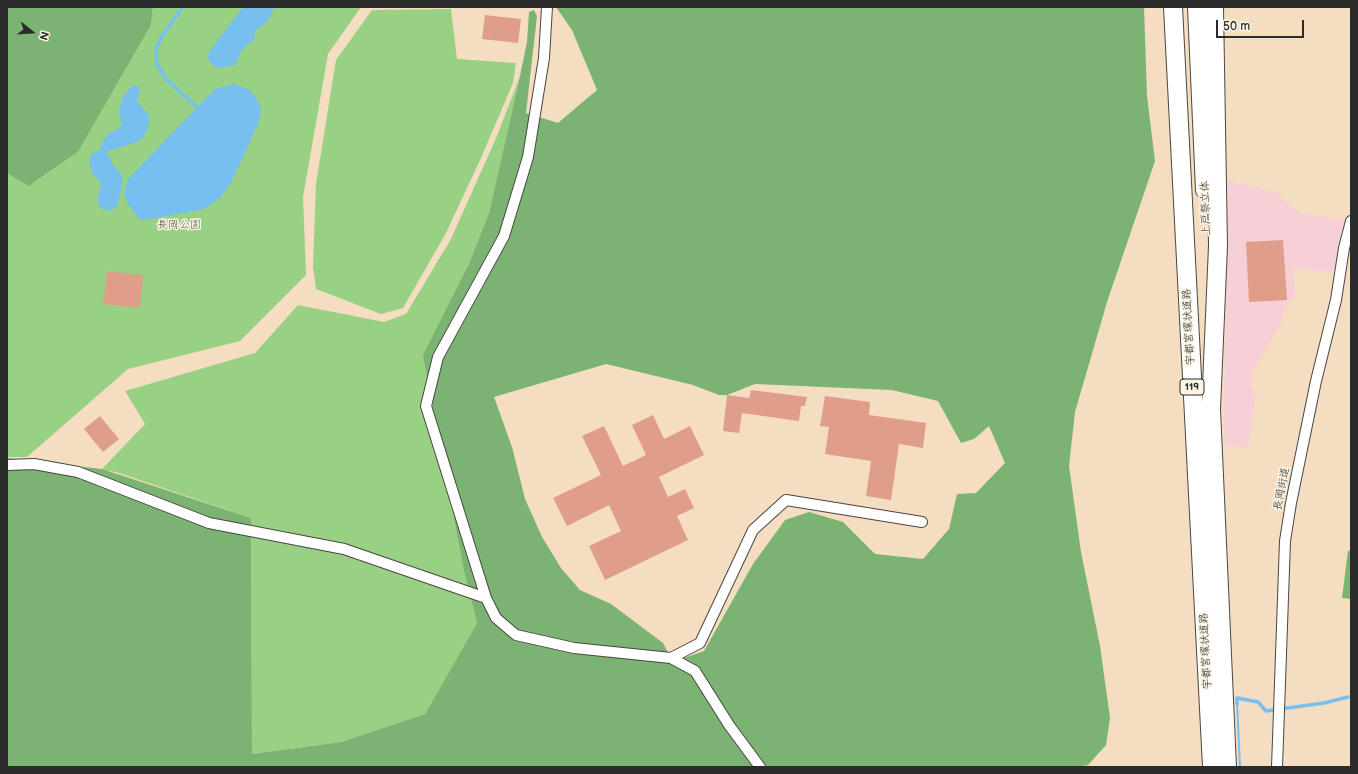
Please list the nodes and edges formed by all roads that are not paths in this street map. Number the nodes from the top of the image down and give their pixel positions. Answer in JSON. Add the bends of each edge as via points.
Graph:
{"nodes":[{"id":1,"x":547,"y":7,"type":"edge"},
{"id":2,"x":1173,"y":7,"type":"edge"},
{"id":3,"x":1185,"y":7,"type":"edge"},
{"id":4,"x":1197,"y":7,"type":"edge"},
{"id":5,"x":1214,"y":7,"type":"edge"},
{"id":6,"x":1351,"y":221,"type":"edge"},
{"id":7,"x":1193,"y":402,"type":"junction"},
{"id":8,"x":1211,"y":409,"type":"junction"},
{"id":9,"x":7,"y":465,"type":"edge"},
{"id":10,"x":922,"y":522,"type":"dead end"},
{"id":11,"x":486,"y":598,"type":"junction"},
{"id":12,"x":671,"y":658,"type":"junction"},
{"id":13,"x":760,"y":767,"type":"edge"},
{"id":14,"x":1212,"y":767,"type":"edge"},
{"id":15,"x":1227,"y":767,"type":"edge"},
{"id":16,"x":1277,"y":767,"type":"edge"}],
"edges":[{"from":1,"to":11,"type":"street","via":[[544,58],[528,157],[504,236],[438,357],[426,406]]},
{"from":2,"to":7,"type":"highway","name":"宇都宮環状道路","number":"119"},
{"from":3,"to":7,"type":"highway","name":"上戸祭立体","number":"119","via":[[1194,248]]},
{"from":4,"to":8,"type":"highway","name":"上戸祭立体","number":"119","via":[[1207,223]]},
{"from":5,"to":8,"type":"highway","name":"宇都宮環状道路","number":"119","via":[[1218,246]]},
{"from":6,"to":16,"type":"street","name":"長岡街道","via":[[1285,541]]},
{"from":7,"to":14,"type":"highway","name":"宇都宮環状道路","number":"119"},
{"from":8,"to":15,"type":"highway","name":"宇都宮環状道路","number":"119"},
{"from":9,"to":11,"type":"street","via":[[34,464],[78,472],[209,523],[344,549]]},
{"from":10,"to":12,"type":"street","via":[[786,500],[753,530],[700,643]]},
{"from":11,"to":12,"type":"street","via":[[496,618],[516,635],[574,648]]},
{"from":12,"to":13,"type":"street","via":[[695,671],[729,725]]}]}
